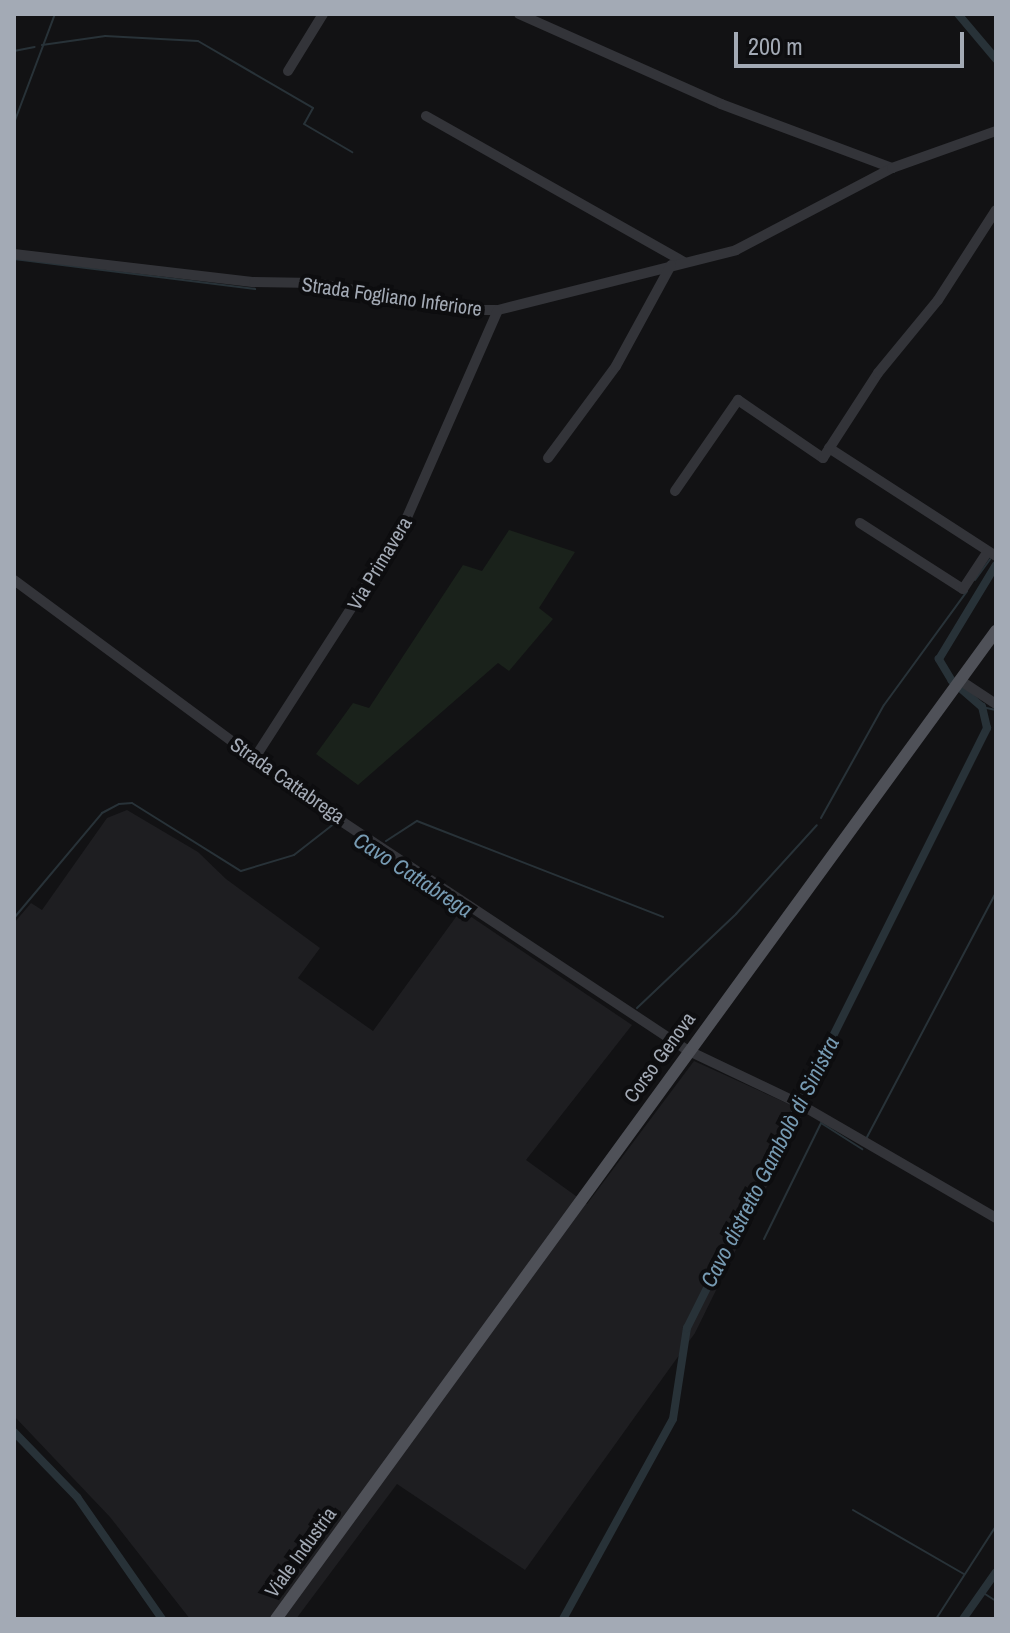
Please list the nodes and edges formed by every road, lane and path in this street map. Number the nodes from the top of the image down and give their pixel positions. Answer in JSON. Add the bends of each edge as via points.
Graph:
{"nodes":[{"id":1,"x":323,"y":14,"type":"edge"},
{"id":2,"x":519,"y":14,"type":"edge"},
{"id":3,"x":288,"y":71,"type":"dead end"},
{"id":4,"x":426,"y":116,"type":"dead end"},
{"id":5,"x":996,"y":131,"type":"edge"},
{"id":6,"x":892,"y":168,"type":"junction"},
{"id":7,"x":996,"y":210,"type":"edge"},
{"id":8,"x":14,"y":254,"type":"edge"},
{"id":9,"x":684,"y":262,"type":"junction"},
{"id":10,"x":671,"y":265,"type":"junction"},
{"id":11,"x":498,"y":310,"type":"junction"},
{"id":12,"x":826,"y":453,"type":"junction"},
{"id":13,"x":548,"y":458,"type":"dead end"},
{"id":14,"x":675,"y":491,"type":"dead end"},
{"id":15,"x":860,"y":523,"type":"dead end"},
{"id":16,"x":992,"y":553,"type":"edge"},
{"id":17,"x":14,"y":580,"type":"edge"},
{"id":18,"x":996,"y":631,"type":"edge"},
{"id":19,"x":958,"y":684,"type":"junction"},
{"id":20,"x":996,"y":704,"type":"edge"},
{"id":21,"x":254,"y":759,"type":"junction"},
{"id":22,"x":689,"y":1051,"type":"junction"},
{"id":23,"x":995,"y":1216,"type":"edge"},
{"id":24,"x":356,"y":1508,"type":"joint"},
{"id":25,"x":276,"y":1619,"type":"edge"}],
"edges":[{"from":1,"to":3,"type":"street"},
{"from":2,"to":6,"type":"street","via":[[721,104]]},
{"from":4,"to":9,"type":"street"},
{"from":5,"to":6,"type":"street","name":"Strada Fogliano Inferiore"},
{"from":6,"to":9,"type":"street","name":"Strada Fogliano Inferiore","via":[[736,250]]},
{"from":7,"to":12,"type":"street","via":[[938,300],[878,373]]},
{"from":8,"to":11,"type":"street","name":"Strada Fogliano Inferiore","via":[[254,282],[315,283],[465,310]]},
{"from":9,"to":10,"type":"street","name":"Strada Fogliano Inferiore"},
{"from":10,"to":11,"type":"street","name":"Strada Fogliano Inferiore"},
{"from":10,"to":13,"type":"street","via":[[616,366]]},
{"from":11,"to":21,"type":"street","name":"Via Primavera","via":[[401,531]]},
{"from":12,"to":14,"type":"street","via":[[738,400]]},
{"from":12,"to":16,"type":"street"},
{"from":15,"to":16,"type":"street","via":[[963,589]]},
{"from":17,"to":21,"type":"street","name":"Strada Cattabrega"},
{"from":18,"to":19,"type":"main road","name":"Corso Genova"},
{"from":19,"to":20,"type":"street"},
{"from":19,"to":22,"type":"main road","name":"Corso Genova"},
{"from":21,"to":22,"type":"street","name":"Strada Cattabrega"},
{"from":22,"to":23,"type":"street","name":"Strada Cattabrega","via":[[799,1104]]},
{"from":22,"to":24,"type":"main road","name":"Corso Genova"},
{"from":24,"to":25,"type":"main road","name":"Viale Industria"}]}
